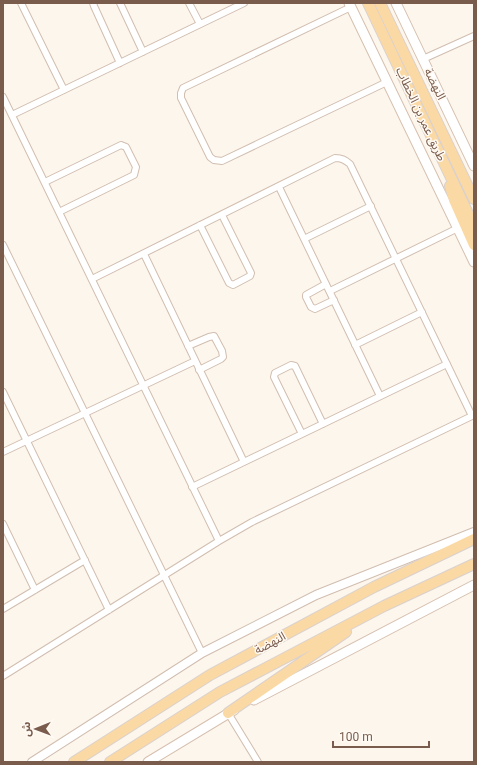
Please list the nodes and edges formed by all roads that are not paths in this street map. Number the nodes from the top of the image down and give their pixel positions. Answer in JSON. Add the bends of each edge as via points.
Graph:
{"nodes":[{"id":1,"x":21,"y":3,"type":"edge"},
{"id":2,"x":93,"y":3,"type":"edge"},
{"id":3,"x":120,"y":3,"type":"edge"},
{"id":4,"x":189,"y":3,"type":"edge"},
{"id":5,"x":244,"y":3,"type":"edge"},
{"id":6,"x":367,"y":3,"type":"edge"},
{"id":7,"x":380,"y":3,"type":"edge"},
{"id":8,"x":396,"y":3,"type":"edge"},
{"id":9,"x":350,"y":5,"type":"edge"},
{"id":10,"x":200,"y":24,"type":"junction"},
{"id":11,"x":474,"y":36,"type":"edge"},
{"id":12,"x":143,"y":52,"type":"junction"},
{"id":13,"x":423,"y":59,"type":"junction"},
{"id":14,"x":120,"y":63,"type":"junction"},
{"id":15,"x":387,"y":82,"type":"junction"},
{"id":16,"x":64,"y":90,"type":"junction"},
{"id":17,"x":3,"y":97,"type":"edge"},
{"id":18,"x":12,"y":115,"type":"junction"},
{"id":19,"x":445,"y":165,"type":"junction"},
{"id":20,"x":474,"y":166,"type":"edge"},
{"id":21,"x":45,"y":182,"type":"junction"},
{"id":22,"x":279,"y":187,"type":"junction"},
{"id":23,"x":473,"y":197,"type":"edge"},
{"id":24,"x":370,"y":206,"type":"junction"},
{"id":25,"x":59,"y":212,"type":"junction"},
{"id":26,"x":222,"y":215,"type":"junction"},
{"id":27,"x":200,"y":226,"type":"junction"},
{"id":28,"x":474,"y":226,"type":"edge"},
{"id":29,"x":458,"y":228,"type":"junction"},
{"id":30,"x":304,"y":239,"type":"junction"},
{"id":31,"x":3,"y":244,"type":"edge"},
{"id":32,"x":474,"y":245,"type":"edge"},
{"id":33,"x":144,"y":254,"type":"junction"},
{"id":34,"x":397,"y":259,"type":"junction"},
{"id":35,"x":474,"y":262,"type":"edge"},
{"id":36,"x":92,"y":279,"type":"junction"},
{"id":37,"x":326,"y":284,"type":"junction"},
{"id":38,"x":330,"y":291,"type":"junction"},
{"id":39,"x":334,"y":300,"type":"junction"},
{"id":40,"x":422,"y":312,"type":"junction"},
{"id":41,"x":355,"y":345,"type":"junction"},
{"id":42,"x":188,"y":346,"type":"junction"},
{"id":43,"x":195,"y":361,"type":"junction"},
{"id":44,"x":447,"y":364,"type":"junction"},
{"id":45,"x":200,"y":370,"type":"junction"},
{"id":46,"x":144,"y":385,"type":"junction"},
{"id":47,"x":3,"y":392,"type":"edge"},
{"id":48,"x":380,"y":396,"type":"junction"},
{"id":49,"x":85,"y":413,"type":"junction"},
{"id":50,"x":473,"y":416,"type":"edge"},
{"id":51,"x":323,"y":424,"type":"junction"},
{"id":52,"x":302,"y":434,"type":"junction"},
{"id":53,"x":27,"y":441,"type":"junction"},
{"id":54,"x":3,"y":452,"type":"edge"},
{"id":55,"x":244,"y":462,"type":"junction"},
{"id":56,"x":192,"y":487,"type":"junction"},
{"id":57,"x":3,"y":524,"type":"edge"},
{"id":58,"x":474,"y":532,"type":"edge"},
{"id":59,"x":474,"y":538,"type":"edge"},
{"id":60,"x":218,"y":541,"type":"junction"},
{"id":61,"x":84,"y":560,"type":"junction"},
{"id":62,"x":474,"y":564,"type":"edge"},
{"id":63,"x":164,"y":575,"type":"junction"},
{"id":64,"x":474,"y":585,"type":"edge"},
{"id":65,"x":35,"y":590,"type":"junction"},
{"id":66,"x":384,"y":606,"type":"junction"},
{"id":67,"x":3,"y":609,"type":"edge"},
{"id":68,"x":109,"y":610,"type":"junction"},
{"id":69,"x":202,"y":653,"type":"junction"},
{"id":70,"x":3,"y":676,"type":"edge"},
{"id":71,"x":228,"y":713,"type":"junction"},
{"id":72,"x":32,"y":762,"type":"edge"},
{"id":73,"x":74,"y":762,"type":"edge"},
{"id":74,"x":110,"y":762,"type":"edge"},
{"id":75,"x":148,"y":762,"type":"edge"},
{"id":76,"x":258,"y":762,"type":"edge"}],
"edges":[{"from":1,"to":16,"type":"street"},
{"from":2,"to":14,"type":"street"},
{"from":3,"to":12,"type":"street"},
{"from":4,"to":10,"type":"street"},
{"from":5,"to":10,"type":"street"},
{"from":6,"to":19,"type":"main road","name":"طريق عمر بن الخطاب"},
{"from":7,"to":23,"type":"main road","name":"طريق عمر بن الخطاب"},
{"from":8,"to":13,"type":"main road","name":"النهضة"},
{"from":9,"to":15,"type":"main road"},
{"from":9,"to":15,"type":"street","via":[[183,88],[181,98],[210,157],[222,161]]},
{"from":10,"to":12,"type":"street"},
{"from":11,"to":13,"type":"street"},
{"from":12,"to":14,"type":"street"},
{"from":13,"to":20,"type":"main road","name":"النهضة"},
{"from":14,"to":16,"type":"street"},
{"from":15,"to":29,"type":"main road"},
{"from":16,"to":18,"type":"street"},
{"from":17,"to":18,"type":"street"},
{"from":18,"to":21,"type":"street"},
{"from":19,"to":28,"type":"main road","name":"طريق عمر بن الخطاب"},
{"from":19,"to":32,"type":"main road","via":[[454,200]]},
{"from":21,"to":25,"type":"street"},
{"from":21,"to":25,"type":"street","via":[[120,145],[126,147],[136,167],[134,175]]},
{"from":22,"to":24,"type":"street","via":[[335,158],[340,158],[350,164]]},
{"from":22,"to":26,"type":"street"},
{"from":22,"to":30,"type":"street"},
{"from":24,"to":30,"type":"street"},
{"from":24,"to":34,"type":"street"},
{"from":25,"to":36,"type":"street"},
{"from":26,"to":27,"type":"street"},
{"from":26,"to":27,"type":"street","via":[[251,273],[233,285],[229,283]]},
{"from":27,"to":33,"type":"street"},
{"from":29,"to":34,"type":"street"},
{"from":29,"to":35,"type":"main road"},
{"from":30,"to":37,"type":"street"},
{"from":31,"to":49,"type":"street"},
{"from":33,"to":36,"type":"street"},
{"from":33,"to":42,"type":"street"},
{"from":34,"to":38,"type":"street"},
{"from":34,"to":40,"type":"street"},
{"from":36,"to":46,"type":"street"},
{"from":37,"to":38,"type":"street"},
{"from":37,"to":39,"type":"street","via":[[306,295],[311,307],[315,309]]},
{"from":38,"to":39,"type":"street"},
{"from":39,"to":41,"type":"street"},
{"from":40,"to":41,"type":"street"},
{"from":40,"to":44,"type":"street"},
{"from":41,"to":48,"type":"street"},
{"from":42,"to":43,"type":"street"},
{"from":42,"to":45,"type":"street","via":[[214,336],[222,351],[221,359]]},
{"from":43,"to":45,"type":"street"},
{"from":43,"to":46,"type":"street"},
{"from":44,"to":48,"type":"street"},
{"from":44,"to":50,"type":"street"},
{"from":45,"to":55,"type":"street"},
{"from":46,"to":49,"type":"street"},
{"from":46,"to":56,"type":"street"},
{"from":47,"to":53,"type":"street"},
{"from":48,"to":51,"type":"street"},
{"from":49,"to":53,"type":"street"},
{"from":49,"to":63,"type":"street"},
{"from":50,"to":60,"type":"street","via":[[252,522]]},
{"from":51,"to":52,"type":"street"},
{"from":51,"to":52,"type":"street","via":[[296,366],[291,365],[275,373],[274,377]]},
{"from":52,"to":55,"type":"street"},
{"from":53,"to":54,"type":"street"},
{"from":53,"to":61,"type":"street"},
{"from":55,"to":56,"type":"street"},
{"from":56,"to":60,"type":"street"},
{"from":57,"to":65,"type":"street"},
{"from":58,"to":69,"type":"street","via":[[316,595]]},
{"from":59,"to":73,"type":"main road","name":"النهضة","via":[[374,587],[210,675]]},
{"from":60,"to":63,"type":"street"},
{"from":61,"to":65,"type":"street"},
{"from":61,"to":68,"type":"street"},
{"from":62,"to":66,"type":"main road","name":"النهضة"},
{"from":63,"to":68,"type":"street"},
{"from":63,"to":69,"type":"street"},
{"from":64,"to":71,"type":"main road"},
{"from":65,"to":67,"type":"street"},
{"from":66,"to":71,"type":"main road"},
{"from":66,"to":74,"type":"main road","name":"النهضة","via":[[220,692]]},
{"from":68,"to":70,"type":"street"},
{"from":69,"to":72,"type":"street"},
{"from":71,"to":75,"type":"main road"},
{"from":71,"to":76,"type":"street"}]}
